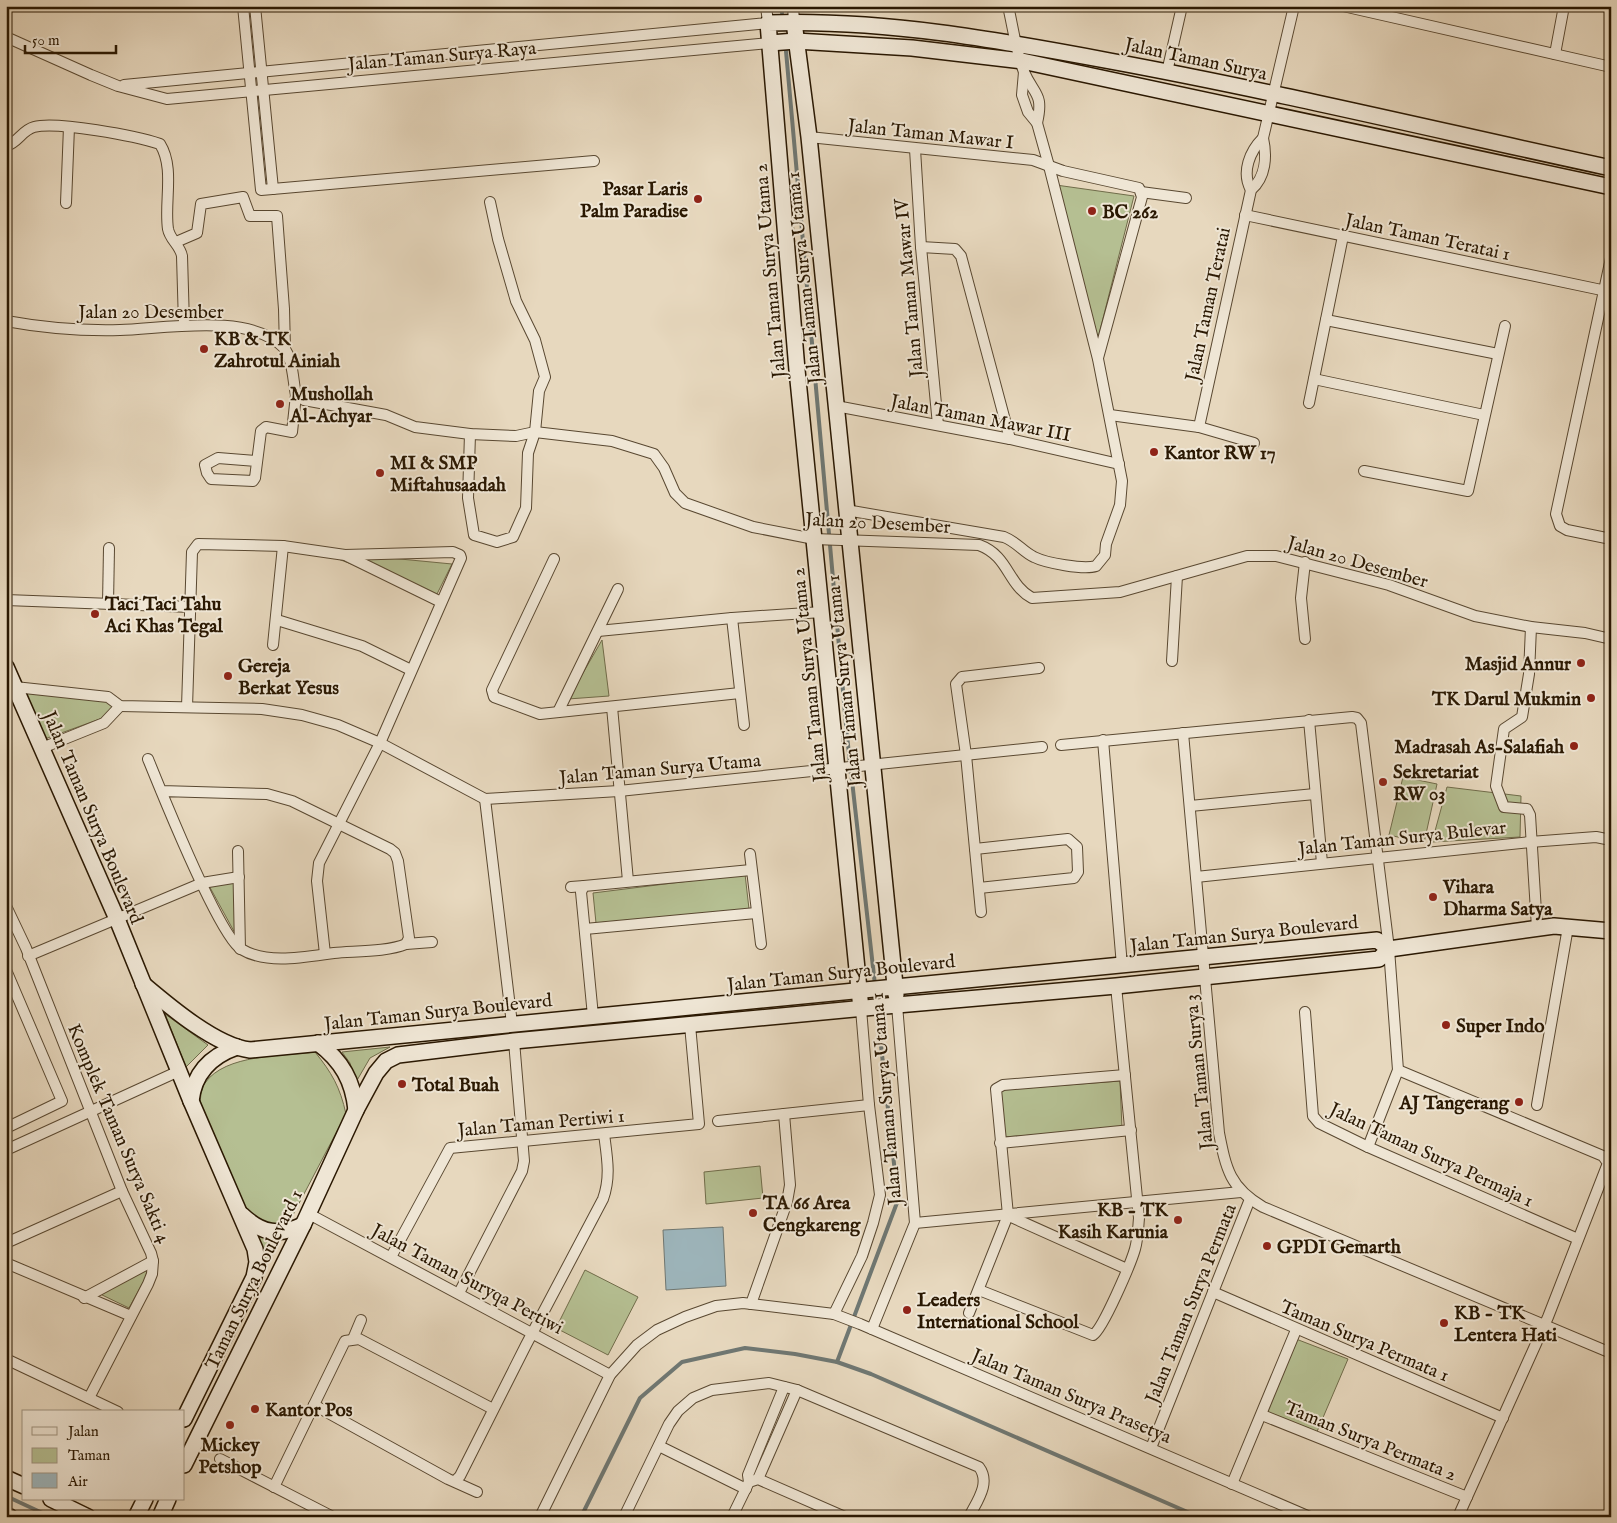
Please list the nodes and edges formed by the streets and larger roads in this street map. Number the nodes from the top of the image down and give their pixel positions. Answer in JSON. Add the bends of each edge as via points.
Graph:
{"nodes":[{"id":1,"x":243,"y":6,"type":"edge"},
{"id":2,"x":255,"y":6,"type":"edge"},
{"id":3,"x":766,"y":6,"type":"edge"},
{"id":4,"x":793,"y":6,"type":"edge"},
{"id":5,"x":1008,"y":6,"type":"edge"},
{"id":6,"x":1182,"y":6,"type":"edge"},
{"id":7,"x":1294,"y":6,"type":"edge"},
{"id":8,"x":1343,"y":6,"type":"edge"},
{"id":9,"x":1564,"y":6,"type":"edge"},
{"id":10,"x":794,"y":22,"type":"junction"},
{"id":11,"x":768,"y":23,"type":"junction"},
{"id":12,"x":6,"y":37,"type":"edge"},
{"id":13,"x":796,"y":40,"type":"junction"},
{"id":14,"x":770,"y":43,"type":"junction"},
{"id":15,"x":6,"y":44,"type":"edge"},
{"id":16,"x":1017,"y":44,"type":"junction"},
{"id":17,"x":28,"y":46,"type":"junction"},
{"id":18,"x":517,"y":47,"type":"junction"},
{"id":19,"x":1554,"y":54,"type":"junction"},
{"id":20,"x":519,"y":66,"type":"junction"},
{"id":21,"x":1023,"y":66,"type":"junction"},
{"id":22,"x":298,"y":67,"type":"junction"},
{"id":23,"x":1611,"y":67,"type":"edge"},
{"id":24,"x":262,"y":71,"type":"junction"},
{"id":25,"x":249,"y":72,"type":"junction"},
{"id":26,"x":1167,"y":72,"type":"junction"},
{"id":27,"x":118,"y":86,"type":"junction"},
{"id":28,"x":301,"y":86,"type":"junction"},
{"id":29,"x":263,"y":90,"type":"junction"},
{"id":30,"x":251,"y":91,"type":"junction"},
{"id":31,"x":1274,"y":94,"type":"junction"},
{"id":32,"x":1268,"y":114,"type":"junction"},
{"id":33,"x":1037,"y":123,"type":"junction"},
{"id":34,"x":69,"y":127,"type":"junction"},
{"id":35,"x":809,"y":137,"type":"junction"},
{"id":36,"x":1262,"y":138,"type":"junction"},
{"id":37,"x":6,"y":146,"type":"edge"},
{"id":38,"x":915,"y":149,"type":"junction"},
{"id":39,"x":594,"y":161,"type":"dead end"},
{"id":40,"x":1049,"y":166,"type":"junction"},
{"id":41,"x":1611,"y":168,"type":"edge"},
{"id":42,"x":1611,"y":187,"type":"edge"},
{"id":43,"x":273,"y":189,"type":"junction"},
{"id":44,"x":1250,"y":190,"type":"junction"},
{"id":45,"x":1141,"y":192,"type":"junction"},
{"id":46,"x":1186,"y":198,"type":"dead end"},
{"id":47,"x":490,"y":202,"type":"dead end"},
{"id":48,"x":66,"y":203,"type":"dead end"},
{"id":49,"x":1245,"y":215,"type":"junction"},
{"id":50,"x":1343,"y":236,"type":"junction"},
{"id":51,"x":176,"y":242,"type":"junction"},
{"id":52,"x":920,"y":247,"type":"junction"},
{"id":53,"x":1611,"y":258,"type":"edge"},
{"id":54,"x":1607,"y":292,"type":"edge"},
{"id":55,"x":1326,"y":320,"type":"junction"},
{"id":56,"x":6,"y":321,"type":"edge"},
{"id":57,"x":184,"y":324,"type":"junction"},
{"id":58,"x":1505,"y":326,"type":"dead end"},
{"id":59,"x":285,"y":349,"type":"junction"},
{"id":60,"x":1498,"y":354,"type":"junction"},
{"id":61,"x":1098,"y":359,"type":"junction"},
{"id":62,"x":1314,"y":379,"type":"junction"},
{"id":63,"x":296,"y":395,"type":"junction"},
{"id":64,"x":1310,"y":403,"type":"dead end"},
{"id":65,"x":836,"y":406,"type":"junction"},
{"id":66,"x":1484,"y":414,"type":"junction"},
{"id":67,"x":1110,"y":415,"type":"junction"},
{"id":68,"x":938,"y":425,"type":"junction"},
{"id":69,"x":1199,"y":427,"type":"junction"},
{"id":70,"x":535,"y":432,"type":"junction"},
{"id":71,"x":470,"y":434,"type":"junction"},
{"id":72,"x":1010,"y":439,"type":"junction"},
{"id":73,"x":1254,"y":443,"type":"dead end"},
{"id":74,"x":257,"y":461,"type":"junction"},
{"id":75,"x":1119,"y":464,"type":"junction"},
{"id":76,"x":1364,"y":471,"type":"dead end"},
{"id":77,"x":846,"y":510,"type":"junction"},
{"id":78,"x":819,"y":539,"type":"junction"},
{"id":79,"x":1611,"y":539,"type":"edge"},
{"id":80,"x":846,"y":540,"type":"junction"},
{"id":81,"x":283,"y":546,"type":"junction"},
{"id":82,"x":109,"y":548,"type":"dead end"},
{"id":83,"x":345,"y":555,"type":"junction"},
{"id":84,"x":554,"y":559,"type":"dead end"},
{"id":85,"x":1305,"y":562,"type":"junction"},
{"id":86,"x":1177,"y":576,"type":"junction"},
{"id":87,"x":618,"y":589,"type":"dead end"},
{"id":88,"x":6,"y":600,"type":"edge"},
{"id":89,"x":440,"y":602,"type":"junction"},
{"id":90,"x":108,"y":604,"type":"junction"},
{"id":91,"x":191,"y":606,"type":"junction"},
{"id":92,"x":822,"y":612,"type":"junction"},
{"id":93,"x":732,"y":618,"type":"junction"},
{"id":94,"x":277,"y":620,"type":"junction"},
{"id":95,"x":1531,"y":627,"type":"junction"},
{"id":96,"x":598,"y":631,"type":"junction"},
{"id":97,"x":1305,"y":639,"type":"dead end"},
{"id":98,"x":1611,"y":639,"type":"edge"},
{"id":99,"x":273,"y":645,"type":"dead end"},
{"id":100,"x":1172,"y":661,"type":"dead end"},
{"id":101,"x":6,"y":667,"type":"edge"},
{"id":102,"x":1039,"y":668,"type":"dead end"},
{"id":103,"x":411,"y":670,"type":"junction"},
{"id":104,"x":15,"y":687,"type":"junction"},
{"id":105,"x":740,"y":693,"type":"junction"},
{"id":106,"x":120,"y":706,"type":"junction"},
{"id":107,"x":186,"y":707,"type":"junction"},
{"id":108,"x":612,"y":707,"type":"junction"},
{"id":109,"x":558,"y":712,"type":"junction"},
{"id":110,"x":1309,"y":720,"type":"junction"},
{"id":111,"x":744,"y":725,"type":"dead end"},
{"id":112,"x":1183,"y":733,"type":"junction"},
{"id":113,"x":1103,"y":740,"type":"junction"},
{"id":114,"x":380,"y":743,"type":"junction"},
{"id":115,"x":1061,"y":745,"type":"dead end"},
{"id":116,"x":1042,"y":747,"type":"dead end"},
{"id":117,"x":42,"y":748,"type":"junction"},
{"id":118,"x":966,"y":755,"type":"junction"},
{"id":119,"x":148,"y":760,"type":"dead end"},
{"id":120,"x":869,"y":767,"type":"junction"},
{"id":121,"x":842,"y":769,"type":"junction"},
{"id":122,"x":161,"y":791,"type":"junction"},
{"id":123,"x":619,"y":791,"type":"junction"},
{"id":124,"x":1315,"y":794,"type":"junction"},
{"id":125,"x":485,"y":799,"type":"junction"},
{"id":126,"x":1190,"y":806,"type":"junction"},
{"id":127,"x":338,"y":825,"type":"junction"},
{"id":128,"x":1611,"y":840,"type":"edge"},
{"id":129,"x":1530,"y":842,"type":"junction"},
{"id":130,"x":975,"y":849,"type":"junction"},
{"id":131,"x":238,"y":851,"type":"dead end"},
{"id":132,"x":750,"y":854,"type":"dead end"},
{"id":133,"x":1377,"y":857,"type":"junction"},
{"id":134,"x":1322,"y":863,"type":"junction"},
{"id":135,"x":751,"y":870,"type":"junction"},
{"id":136,"x":1196,"y":877,"type":"junction"},
{"id":137,"x":239,"y":878,"type":"junction"},
{"id":138,"x":628,"y":881,"type":"junction"},
{"id":139,"x":202,"y":883,"type":"junction"},
{"id":140,"x":587,"y":886,"type":"junction"},
{"id":141,"x":571,"y":887,"type":"dead end"},
{"id":142,"x":978,"y":888,"type":"junction"},
{"id":143,"x":6,"y":906,"type":"edge"},
{"id":144,"x":981,"y":912,"type":"dead end"},
{"id":145,"x":756,"y":913,"type":"junction"},
{"id":146,"x":116,"y":919,"type":"junction"},
{"id":147,"x":1568,"y":927,"type":"junction"},
{"id":148,"x":1537,"y":928,"type":"junction"},
{"id":149,"x":585,"y":929,"type":"junction"},
{"id":150,"x":1611,"y":931,"type":"edge"},
{"id":151,"x":432,"y":942,"type":"dead end"},
{"id":152,"x":406,"y":944,"type":"junction"},
{"id":153,"x":761,"y":944,"type":"dead end"},
{"id":154,"x":240,"y":949,"type":"junction"},
{"id":155,"x":1389,"y":949,"type":"junction"},
{"id":156,"x":325,"y":954,"type":"junction"},
{"id":157,"x":28,"y":956,"type":"junction"},
{"id":158,"x":1204,"y":958,"type":"junction"},
{"id":159,"x":1122,"y":966,"type":"junction"},
{"id":160,"x":6,"y":970,"type":"edge"},
{"id":161,"x":1206,"y":977,"type":"junction"},
{"id":162,"x":143,"y":984,"type":"junction"},
{"id":163,"x":890,"y":986,"type":"junction"},
{"id":164,"x":1116,"y":986,"type":"junction"},
{"id":165,"x":864,"y":990,"type":"junction"},
{"id":166,"x":892,"y":1005,"type":"junction"},
{"id":167,"x":866,"y":1008,"type":"junction"},
{"id":168,"x":1305,"y":1012,"type":"dead end"},
{"id":169,"x":593,"y":1016,"type":"junction"},
{"id":170,"x":512,"y":1024,"type":"junction"},
{"id":171,"x":690,"y":1025,"type":"junction"},
{"id":172,"x":514,"y":1041,"type":"junction"},
{"id":173,"x":318,"y":1043,"type":"junction"},
{"id":174,"x":237,"y":1047,"type":"junction"},
{"id":175,"x":1398,"y":1070,"type":"junction"},
{"id":176,"x":179,"y":1071,"type":"junction"},
{"id":177,"x":1125,"y":1076,"type":"junction"},
{"id":178,"x":190,"y":1101,"type":"junction"},
{"id":179,"x":868,"y":1105,"type":"junction"},
{"id":180,"x":1537,"y":1105,"type":"dead end"},
{"id":181,"x":356,"y":1110,"type":"junction"},
{"id":182,"x":90,"y":1112,"type":"junction"},
{"id":183,"x":784,"y":1114,"type":"junction"},
{"id":184,"x":718,"y":1121,"type":"dead end"},
{"id":185,"x":6,"y":1128,"type":"edge"},
{"id":186,"x":1131,"y":1130,"type":"junction"},
{"id":187,"x":604,"y":1134,"type":"junction"},
{"id":188,"x":522,"y":1141,"type":"junction"},
{"id":189,"x":1000,"y":1143,"type":"junction"},
{"id":190,"x":1368,"y":1147,"type":"junction"},
{"id":191,"x":6,"y":1150,"type":"edge"},
{"id":192,"x":122,"y":1191,"type":"junction"},
{"id":193,"x":1241,"y":1192,"type":"junction"},
{"id":194,"x":1250,"y":1199,"type":"junction"},
{"id":195,"x":1138,"y":1202,"type":"junction"},
{"id":196,"x":241,"y":1214,"type":"junction"},
{"id":197,"x":1008,"y":1215,"type":"junction"},
{"id":198,"x":306,"y":1219,"type":"junction"},
{"id":199,"x":915,"y":1223,"type":"junction"},
{"id":200,"x":1578,"y":1240,"type":"junction"},
{"id":201,"x":6,"y":1242,"type":"edge"},
{"id":202,"x":391,"y":1257,"type":"junction"},
{"id":203,"x":153,"y":1261,"type":"junction"},
{"id":204,"x":6,"y":1263,"type":"edge"},
{"id":205,"x":1127,"y":1269,"type":"junction"},
{"id":206,"x":979,"y":1290,"type":"junction"},
{"id":207,"x":1213,"y":1292,"type":"junction"},
{"id":208,"x":459,"y":1293,"type":"junction"},
{"id":209,"x":84,"y":1298,"type":"junction"},
{"id":210,"x":751,"y":1304,"type":"junction"},
{"id":211,"x":968,"y":1314,"type":"dead end"},
{"id":212,"x":131,"y":1316,"type":"junction"},
{"id":213,"x":839,"y":1316,"type":"junction"},
{"id":214,"x":361,"y":1320,"type":"dead end"},
{"id":215,"x":1546,"y":1322,"type":"junction"},
{"id":216,"x":872,"y":1329,"type":"junction"},
{"id":217,"x":1296,"y":1330,"type":"junction"},
{"id":218,"x":533,"y":1331,"type":"junction"},
{"id":219,"x":1093,"y":1335,"type":"junction"},
{"id":220,"x":353,"y":1339,"type":"junction"},
{"id":221,"x":1089,"y":1345,"type":"dead end"},
{"id":222,"x":1611,"y":1353,"type":"edge"},
{"id":223,"x":6,"y":1359,"type":"edge"},
{"id":224,"x":610,"y":1374,"type":"junction"},
{"id":225,"x":784,"y":1387,"type":"junction"},
{"id":226,"x":798,"y":1390,"type":"junction"},
{"id":227,"x":89,"y":1398,"type":"junction"},
{"id":228,"x":314,"y":1405,"type":"junction"},
{"id":229,"x":493,"y":1409,"type":"junction"},
{"id":230,"x":114,"y":1410,"type":"edge"},
{"id":231,"x":1262,"y":1415,"type":"junction"},
{"id":232,"x":185,"y":1417,"type":"edge"},
{"id":233,"x":1503,"y":1418,"type":"junction"},
{"id":234,"x":188,"y":1445,"type":"edge"},
{"id":235,"x":659,"y":1446,"type":"junction"},
{"id":236,"x":1151,"y":1448,"type":"junction"},
{"id":237,"x":220,"y":1459,"type":"dead end"},
{"id":238,"x":185,"y":1460,"type":"edge"},
{"id":239,"x":6,"y":1478,"type":"edge"},
{"id":240,"x":455,"y":1481,"type":"junction"},
{"id":241,"x":751,"y":1483,"type":"junction"},
{"id":242,"x":1232,"y":1484,"type":"junction"},
{"id":243,"x":22,"y":1485,"type":"edge"},
{"id":244,"x":274,"y":1487,"type":"junction"},
{"id":245,"x":477,"y":1492,"type":"dead end"},
{"id":246,"x":1467,"y":1497,"type":"junction"},
{"id":247,"x":53,"y":1500,"type":"edge"},
{"id":248,"x":144,"y":1500,"type":"edge"},
{"id":249,"x":168,"y":1500,"type":"edge"},
{"id":250,"x":6,"y":1515,"type":"edge"},
{"id":251,"x":10,"y":1517,"type":"edge"},
{"id":252,"x":88,"y":1517,"type":"edge"},
{"id":253,"x":136,"y":1517,"type":"edge"},
{"id":254,"x":160,"y":1517,"type":"edge"},
{"id":255,"x":333,"y":1517,"type":"edge"},
{"id":256,"x":540,"y":1517,"type":"edge"},
{"id":257,"x":624,"y":1517,"type":"edge"},
{"id":258,"x":732,"y":1517,"type":"edge"},
{"id":259,"x":844,"y":1517,"type":"edge"},
{"id":260,"x":969,"y":1517,"type":"edge"},
{"id":261,"x":1310,"y":1517,"type":"edge"},
{"id":262,"x":1458,"y":1517,"type":"edge"}],
"edges":[{"from":1,"to":25,"type":"street"},
{"from":2,"to":24,"type":"street"},
{"from":3,"to":11,"type":"street"},
{"from":4,"to":10,"type":"street"},
{"from":5,"to":16,"type":"street"},
{"from":6,"to":26,"type":"street"},
{"from":7,"to":31,"type":"street","name":"Jalan Taman Teratai"},
{"from":8,"to":19,"type":"street"},
{"from":9,"to":19,"type":"street"},
{"from":10,"to":11,"type":"street","name":"Jalan Taman Surya"},
{"from":10,"to":13,"type":"street","name":"Jalan Taman Surya Utama 1"},
{"from":10,"to":16,"type":"street","name":"Jalan Taman Surya","via":[[913,29]]},
{"from":11,"to":14,"type":"street","name":"Jalan Taman Surya Utama 2"},
{"from":11,"to":18,"type":"street","name":"Jalan Taman Surya Raya"},
{"from":12,"to":17,"type":"street","name":"Jalan Taman Surya Raya"},
{"from":13,"to":14,"type":"street","name":"Jalan Taman Surya"},
{"from":13,"to":21,"type":"street","name":"Jalan Taman Surya","via":[[912,48]]},
{"from":13,"to":35,"type":"street","name":"Jalan Taman Surya Utama 1"},
{"from":14,"to":20,"type":"street","name":"Jalan Taman Surya Raya"},
{"from":14,"to":78,"type":"street","name":"Jalan Taman Surya Utama 2","via":[[796,362]]},
{"from":15,"to":17,"type":"street"},
{"from":16,"to":21,"type":"street"},
{"from":16,"to":26,"type":"street","name":"Jalan Taman Surya"},
{"from":17,"to":27,"type":"street","name":"Jalan Taman Surya Raya"},
{"from":18,"to":20,"type":"street"},
{"from":18,"to":22,"type":"street","name":"Jalan Taman Surya Raya"},
{"from":19,"to":23,"type":"street"},
{"from":20,"to":28,"type":"street","name":"Jalan Taman Surya Raya"},
{"from":21,"to":32,"type":"street","name":"Jalan Taman Surya"},
{"from":21,"to":33,"type":"street","via":[[1022,95],[1028,112]]},
{"from":21,"to":33,"type":"street","via":[[1037,91],[1041,107]]},
{"from":22,"to":24,"type":"street","name":"Jalan Taman Surya Raya"},
{"from":22,"to":28,"type":"street"},
{"from":24,"to":25,"type":"street","name":"Jalan Taman Surya Raya"},
{"from":24,"to":29,"type":"street"},
{"from":25,"to":27,"type":"street","name":"Jalan Taman Surya Raya"},
{"from":25,"to":30,"type":"street"},
{"from":26,"to":31,"type":"street","name":"Jalan Taman Surya"},
{"from":27,"to":30,"type":"street","name":"Jalan Taman Surya Raya","via":[[167,99]]},
{"from":28,"to":29,"type":"street","name":"Jalan Taman Surya Raya"},
{"from":29,"to":30,"type":"street","name":"Jalan Taman Surya Raya"},
{"from":29,"to":43,"type":"street"},
{"from":30,"to":43,"type":"street","via":[[261,190]]},
{"from":31,"to":32,"type":"street","name":"Jalan Taman Teratai"},
{"from":31,"to":41,"type":"street","name":"Jalan Taman Surya"},
{"from":32,"to":36,"type":"street","name":"Jalan Taman Teratai"},
{"from":32,"to":42,"type":"street","name":"Jalan Taman Surya"},
{"from":33,"to":40,"type":"street"},
{"from":34,"to":37,"type":"street","via":[[35,126]]},
{"from":34,"to":48,"type":"street"},
{"from":34,"to":51,"type":"street","via":[[94,129],[160,144],[168,177],[166,210],[169,232]]},
{"from":35,"to":38,"type":"street","name":"Jalan Taman Mawar I"},
{"from":35,"to":65,"type":"street","name":"Jalan Taman Surya Utama 1"},
{"from":36,"to":44,"type":"street","name":"Jalan Taman Teratai","via":[[1252,149],[1248,165],[1246,181]]},
{"from":36,"to":44,"type":"street","name":"Jalan Taman Teratai","via":[[1266,152],[1263,169],[1259,182]]},
{"from":38,"to":40,"type":"street","name":"Jalan Taman Mawar I","via":[[1033,160]]},
{"from":38,"to":52,"type":"street","name":"Jalan Taman Mawar IV"},
{"from":39,"to":43,"type":"street"},
{"from":40,"to":45,"type":"street","name":"Jalan Taman Mawar I","via":[[1135,186]]},
{"from":40,"to":61,"type":"street"},
{"from":44,"to":49,"type":"street","name":"Jalan Taman Teratai"},
{"from":45,"to":46,"type":"street","name":"Jalan Taman Mawar I"},
{"from":45,"to":61,"type":"street"},
{"from":47,"to":70,"type":"street","via":[[516,301],[535,340],[544,377],[539,391]]},
{"from":49,"to":50,"type":"street","name":"Jalan Taman Teratai 1"},
{"from":49,"to":69,"type":"street","name":"Jalan Taman Teratai"},
{"from":50,"to":54,"type":"street","name":"Jalan Taman Teratai 1"},
{"from":50,"to":55,"type":"street"},
{"from":51,"to":57,"type":"street","via":[[182,256]]},
{"from":51,"to":59,"type":"street","via":[[198,233],[201,204],[243,196],[250,216],[276,216]]},
{"from":52,"to":68,"type":"street","name":"Jalan Taman Mawar IV"},
{"from":52,"to":72,"type":"street","via":[[955,249],[961,256]]},
{"from":53,"to":54,"type":"street"},
{"from":54,"to":79,"type":"street","via":[[1556,514],[1560,526],[1567,530]]},
{"from":55,"to":60,"type":"street"},
{"from":55,"to":62,"type":"street"},
{"from":56,"to":57,"type":"street","name":"Jalan 20 Desember","via":[[54,328],[121,330]]},
{"from":57,"to":59,"type":"street","name":"Jalan 20 Desember","via":[[241,329],[274,340]]},
{"from":58,"to":60,"type":"street"},
{"from":59,"to":63,"type":"street"},
{"from":60,"to":66,"type":"street"},
{"from":61,"to":67,"type":"street"},
{"from":62,"to":64,"type":"street"},
{"from":62,"to":66,"type":"street"},
{"from":63,"to":71,"type":"street","name":"Jalan 20 Desember","via":[[304,400],[386,415],[415,427]]},
{"from":63,"to":74,"type":"street","via":[[292,432],[263,428]]},
{"from":65,"to":68,"type":"street","name":"Jalan Taman Mawar III"},
{"from":65,"to":77,"type":"street","name":"Jalan Taman Surya Utama 1"},
{"from":66,"to":76,"type":"street","via":[[1466,492]]},
{"from":67,"to":69,"type":"street"},
{"from":67,"to":75,"type":"street"},
{"from":68,"to":72,"type":"street","name":"Jalan Taman Mawar III"},
{"from":69,"to":73,"type":"street"},
{"from":70,"to":71,"type":"street","name":"Jalan 20 Desember","via":[[516,436]]},
{"from":70,"to":71,"type":"street","via":[[528,453],[526,508],[513,537],[497,542],[474,535],[468,498]]},
{"from":70,"to":78,"type":"street","name":"Jalan 20 Desember","via":[[612,441],[654,454],[664,468],[674,494],[685,503],[753,527]]},
{"from":72,"to":75,"type":"street","name":"Jalan Taman Mawar III"},
{"from":74,"to":74,"type":"street","via":[[253,481],[211,479],[205,469],[213,459]]},
{"from":75,"to":77,"type":"street","via":[[1122,481],[1120,505],[1103,559],[1091,567],[1036,558],[1019,544],[1004,538]]},
{"from":77,"to":80,"type":"street","name":"Jalan Taman Surya Utama 1"},
{"from":78,"to":80,"type":"street","name":"Jalan 20 Desember"},
{"from":78,"to":92,"type":"street","name":"Jalan Taman Surya Utama 2"},
{"from":80,"to":86,"type":"street","name":"Jalan 20 Desember","via":[[979,545],[991,549],[1021,591],[1032,598],[1120,592]]},
{"from":80,"to":120,"type":"street","name":"Jalan Taman Surya Utama 1"},
{"from":81,"to":83,"type":"street"},
{"from":81,"to":91,"type":"street","via":[[198,544],[192,552]]},
{"from":81,"to":94,"type":"street"},
{"from":82,"to":90,"type":"street"},
{"from":83,"to":89,"type":"street"},
{"from":83,"to":89,"type":"street","via":[[458,552],[461,558]]},
{"from":84,"to":109,"type":"street","via":[[491,694],[540,714]]},
{"from":85,"to":86,"type":"street","name":"Jalan 20 Desember","via":[[1276,556],[1247,556]]},
{"from":85,"to":95,"type":"street","name":"Jalan 20 Desember","via":[[1390,585],[1475,616]]},
{"from":85,"to":97,"type":"street","via":[[1301,598]]},
{"from":86,"to":100,"type":"street"},
{"from":87,"to":96,"type":"street"},
{"from":88,"to":90,"type":"street"},
{"from":89,"to":103,"type":"street"},
{"from":90,"to":91,"type":"street"},
{"from":91,"to":107,"type":"street"},
{"from":92,"to":93,"type":"street"},
{"from":92,"to":121,"type":"street","name":"Jalan Taman Surya Utama 2"},
{"from":93,"to":96,"type":"street"},
{"from":93,"to":105,"type":"street"},
{"from":94,"to":99,"type":"street"},
{"from":94,"to":103,"type":"street","via":[[362,646]]},
{"from":95,"to":98,"type":"street","name":"Jalan 20 Desember"},
{"from":95,"to":129,"type":"street","via":[[1529,674],[1522,717],[1504,730],[1496,786],[1504,808],[1527,809]]},
{"from":96,"to":109,"type":"street"},
{"from":101,"to":104,"type":"street","name":"Jalan Taman Surya Boulevard"},
{"from":102,"to":118,"type":"street","via":[[958,680]]},
{"from":103,"to":114,"type":"street"},
{"from":104,"to":106,"type":"street","via":[[108,697]]},
{"from":104,"to":117,"type":"street","name":"Jalan Taman Surya Boulevard"},
{"from":105,"to":108,"type":"street"},
{"from":105,"to":111,"type":"street"},
{"from":106,"to":107,"type":"street"},
{"from":106,"to":117,"type":"street","via":[[104,722]]},
{"from":107,"to":114,"type":"street","via":[[262,709],[302,715],[338,725]]},
{"from":108,"to":109,"type":"street"},
{"from":108,"to":123,"type":"street"},
{"from":110,"to":112,"type":"street"},
{"from":110,"to":124,"type":"street"},
{"from":110,"to":133,"type":"street","via":[[1352,716],[1361,724]]},
{"from":112,"to":113,"type":"street"},
{"from":112,"to":126,"type":"street"},
{"from":113,"to":115,"type":"street"},
{"from":113,"to":159,"type":"street"},
{"from":114,"to":125,"type":"street"},
{"from":114,"to":127,"type":"street"},
{"from":116,"to":118,"type":"street","name":"Jalan Taman Surya Utama"},
{"from":117,"to":146,"type":"street","name":"Jalan Taman Surya Boulevard"},
{"from":118,"to":120,"type":"street","name":"Jalan Taman Surya Utama"},
{"from":118,"to":130,"type":"street"},
{"from":119,"to":122,"type":"street"},
{"from":120,"to":121,"type":"street","name":"Jalan Taman Surya Utama"},
{"from":120,"to":163,"type":"street","name":"Jalan Taman Surya Utama 1"},
{"from":121,"to":123,"type":"street","name":"Jalan Taman Surya Utama"},
{"from":121,"to":165,"type":"street","name":"Jalan Taman Surya Utama 2"},
{"from":122,"to":127,"type":"street","via":[[267,794],[292,801]]},
{"from":122,"to":139,"type":"street"},
{"from":123,"to":125,"type":"street","name":"Jalan Taman Surya Utama"},
{"from":123,"to":138,"type":"street"},
{"from":124,"to":126,"type":"street"},
{"from":124,"to":134,"type":"street"},
{"from":125,"to":170,"type":"street"},
{"from":126,"to":136,"type":"street"},
{"from":127,"to":152,"type":"street","via":[[395,853],[409,938]]},
{"from":127,"to":156,"type":"street","via":[[317,873]]},
{"from":128,"to":129,"type":"street","name":"Jalan Taman Surya Bulevar","via":[[1596,837]]},
{"from":129,"to":133,"type":"street","name":"Jalan Taman Surya Bulevar"},
{"from":129,"to":148,"type":"street"},
{"from":130,"to":142,"type":"street"},
{"from":130,"to":142,"type":"street","via":[[1068,839],[1076,846],[1078,872],[1074,878]]},
{"from":131,"to":137,"type":"street"},
{"from":132,"to":135,"type":"street"},
{"from":133,"to":134,"type":"street","name":"Jalan Taman Surya Bulevar"},
{"from":133,"to":155,"type":"street"},
{"from":134,"to":136,"type":"street","name":"Jalan Taman Surya Bulevar"},
{"from":135,"to":138,"type":"street"},
{"from":135,"to":145,"type":"street"},
{"from":136,"to":158,"type":"street"},
{"from":137,"to":139,"type":"street"},
{"from":137,"to":154,"type":"street"},
{"from":138,"to":140,"type":"street"},
{"from":139,"to":146,"type":"street"},
{"from":139,"to":154,"type":"street","via":[[228,936]]},
{"from":140,"to":141,"type":"street"},
{"from":140,"to":149,"type":"street","via":[[581,892]]},
{"from":142,"to":144,"type":"street"},
{"from":143,"to":157,"type":"street","name":"Komplek Taman Surya Sakti 4"},
{"from":145,"to":149,"type":"street"},
{"from":145,"to":153,"type":"street"},
{"from":146,"to":157,"type":"street"},
{"from":146,"to":162,"type":"street","name":"Jalan Taman Surya Boulevard"},
{"from":147,"to":148,"type":"street"},
{"from":147,"to":150,"type":"street"},
{"from":147,"to":180,"type":"street"},
{"from":148,"to":155,"type":"street"},
{"from":149,"to":169,"type":"street"},
{"from":151,"to":152,"type":"street"},
{"from":152,"to":156,"type":"street"},
{"from":154,"to":156,"type":"street","via":[[264,958]]},
{"from":155,"to":158,"type":"street","name":"Jalan Taman Surya Boulevard","via":[[1377,940]]},
{"from":155,"to":161,"type":"street","name":"Jalan Taman Surya Boulevard","via":[[1379,959]]},
{"from":155,"to":175,"type":"street"},
{"from":157,"to":182,"type":"street","name":"Komplek Taman Surya Sakti 4"},
{"from":158,"to":159,"type":"street","name":"Jalan Taman Surya Boulevard"},
{"from":158,"to":161,"type":"street","name":"Jalan Taman Surya 3"},
{"from":159,"to":163,"type":"street","name":"Jalan Taman Surya Boulevard"},
{"from":160,"to":185,"type":"street","via":[[62,1101]]},
{"from":161,"to":164,"type":"street","name":"Jalan Taman Surya Boulevard"},
{"from":161,"to":193,"type":"street","name":"Jalan Taman Surya 3","via":[[1219,1133],[1226,1168]]},
{"from":162,"to":174,"type":"street","name":"Jalan Taman Surya Boulevard","via":[[184,1017]]},
{"from":162,"to":176,"type":"street","name":"Jalan Taman Surya Boulevard"},
{"from":163,"to":165,"type":"street","name":"Jalan Taman Surya Boulevard"},
{"from":163,"to":166,"type":"street","name":"Jalan Taman Surya Utama 1"},
{"from":164,"to":166,"type":"street","name":"Jalan Taman Surya Boulevard"},
{"from":164,"to":177,"type":"street"},
{"from":165,"to":167,"type":"street","name":"Jalan Taman Surya Utama 2"},
{"from":165,"to":169,"type":"street","name":"Jalan Taman Surya Boulevard"},
{"from":166,"to":167,"type":"street","name":"Jalan Taman Surya Boulevard"},
{"from":166,"to":199,"type":"street","name":"Jalan Taman Surya Utama 1"},
{"from":167,"to":171,"type":"street","name":"Jalan Taman Surya Boulevard"},
{"from":167,"to":179,"type":"street","name":"Jalan Taman Surya Utama 2"},
{"from":168,"to":190,"type":"street","name":"Jalan Taman Surya Permaja 1","via":[[1313,1116],[1320,1123]]},
{"from":169,"to":170,"type":"street","name":"Jalan Taman Surya Boulevard"},
{"from":170,"to":173,"type":"street","name":"Jalan Taman Surya Boulevard"},
{"from":171,"to":172,"type":"street","name":"Jalan Taman Surya Boulevard"},
{"from":171,"to":187,"type":"street","name":"Jalan Taman Pertiwi 1","via":[[700,1124]]},
{"from":172,"to":181,"type":"street","name":"Jalan Taman Surya Boulevard","via":[[398,1055],[386,1061],[376,1073]]},
{"from":172,"to":188,"type":"street"},
{"from":173,"to":174,"type":"street","name":"Jalan Taman Surya Boulevard","via":[[257,1050]]},
{"from":173,"to":181,"type":"street","via":[[333,1055],[348,1075]]},
{"from":174,"to":178,"type":"street","via":[[204,1067],[195,1080]]},
{"from":175,"to":190,"type":"street"},
{"from":175,"to":200,"type":"street","via":[[1603,1156],[1608,1164]]},
{"from":176,"to":178,"type":"street","name":"Jalan Taman Surya Boulevard"},
{"from":176,"to":182,"type":"street"},
{"from":177,"to":186,"type":"street"},
{"from":177,"to":189,"type":"street","via":[[998,1084]]},
{"from":178,"to":196,"type":"street","name":"Taman Surya Boulevard 1"},
{"from":179,"to":183,"type":"street"},
{"from":179,"to":213,"type":"street","name":"Jalan Taman Surya Utama 2","via":[[880,1196]]},
{"from":181,"to":198,"type":"street","name":"Taman Surya Boulevard 1"},
{"from":182,"to":191,"type":"street"},
{"from":182,"to":192,"type":"street","name":"Komplek Taman Surya Sakti 4"},
{"from":183,"to":184,"type":"street"},
{"from":183,"to":210,"type":"street","via":[[790,1185]]},
{"from":186,"to":189,"type":"street"},
{"from":186,"to":195,"type":"street"},
{"from":187,"to":188,"type":"street","name":"Jalan Taman Pertiwi 1"},
{"from":187,"to":218,"type":"street","via":[[609,1171],[605,1192]]},
{"from":188,"to":202,"type":"street","name":"Jalan Taman Pertiwi 1","via":[[450,1148]]},
{"from":188,"to":208,"type":"street","via":[[522,1170]]},
{"from":189,"to":197,"type":"street"},
{"from":190,"to":200,"type":"street","name":"Jalan Taman Surya Permaja 1"},
{"from":192,"to":201,"type":"street"},
{"from":192,"to":203,"type":"street","name":"Komplek Taman Surya Sakti 4"},
{"from":193,"to":194,"type":"street","name":"Jalan Taman Surya 3"},
{"from":193,"to":195,"type":"street"},
{"from":194,"to":207,"type":"street","name":"Jalan Taman Surya Permata"},
{"from":194,"to":215,"type":"street","name":"Jalan Taman Surya 3"},
{"from":195,"to":197,"type":"street"},
{"from":195,"to":205,"type":"street","via":[[1138,1237]]},
{"from":196,"to":198,"type":"street","via":[[256,1227],[270,1232],[284,1233]]},
{"from":196,"to":232,"type":"street","name":"Taman Surya Boulevard 1","via":[[255,1249],[256,1271]]},
{"from":197,"to":199,"type":"street"},
{"from":197,"to":205,"type":"street"},
{"from":197,"to":206,"type":"street"},
{"from":198,"to":202,"type":"street","name":"Jalan Taman Suryqa Pertiwi"},
{"from":198,"to":234,"type":"street","name":"Taman Surya Boulevard 1"},
{"from":199,"to":216,"type":"street","name":"Jalan Taman Surya Utama 1"},
{"from":200,"to":215,"type":"street"},
{"from":202,"to":208,"type":"street","name":"Jalan Taman Suryqa Pertiwi"},
{"from":203,"to":209,"type":"street"},
{"from":203,"to":212,"type":"street","name":"Komplek Taman Surya Sakti 4","via":[[152,1274]]},
{"from":204,"to":209,"type":"street"},
{"from":205,"to":219,"type":"street","via":[[1100,1327]]},
{"from":206,"to":211,"type":"street"},
{"from":206,"to":219,"type":"street"},
{"from":207,"to":217,"type":"street","name":"Taman Surya Permata 1"},
{"from":207,"to":236,"type":"street","name":"Jalan Taman Surya Permata"},
{"from":208,"to":218,"type":"street","name":"Jalan Taman Suryqa Pertiwi"},
{"from":209,"to":212,"type":"street"},
{"from":210,"to":213,"type":"street","name":"Jalan Taman Surya Prasetya"},
{"from":210,"to":224,"type":"street","name":"Jalan Taman Surya Prasetya","via":[[716,1306],[657,1330]]},
{"from":212,"to":227,"type":"street","name":"Komplek Taman Surya Sakti 4"},
{"from":213,"to":216,"type":"street","name":"Jalan Taman Surya Prasetya"},
{"from":214,"to":220,"type":"street"},
{"from":215,"to":222,"type":"street","name":"Jalan Taman Surya 3","via":[[1557,1331]]},
{"from":215,"to":233,"type":"street"},
{"from":216,"to":236,"type":"street","name":"Jalan Taman Surya Prasetya"},
{"from":217,"to":231,"type":"street"},
{"from":217,"to":233,"type":"street","name":"Taman Surya Permata 1"},
{"from":218,"to":224,"type":"street","name":"Jalan Taman Suryqa Pertiwi"},
{"from":218,"to":229,"type":"street"},
{"from":219,"to":221,"type":"street"},
{"from":220,"to":228,"type":"street","via":[[343,1343]]},
{"from":220,"to":229,"type":"street","via":[[359,1339]]},
{"from":223,"to":227,"type":"street"},
{"from":224,"to":256,"type":"street","name":"Jalan Taman Surya Prasetya"},
{"from":225,"to":226,"type":"street"},
{"from":225,"to":235,"type":"street","via":[[769,1383],[712,1390],[693,1398],[678,1411]]},
{"from":225,"to":241,"type":"street","via":[[748,1475]]},
{"from":226,"to":241,"type":"street"},
{"from":226,"to":260,"type":"street","via":[[979,1467],[985,1474],[985,1484]]},
{"from":227,"to":230,"type":"street"},
{"from":228,"to":240,"type":"street"},
{"from":228,"to":244,"type":"street"},
{"from":229,"to":240,"type":"street"},
{"from":231,"to":242,"type":"street"},
{"from":231,"to":246,"type":"street","name":"Taman Surya Permata 2"},
{"from":233,"to":246,"type":"street"},
{"from":234,"to":238,"type":"street","name":"Taman Surya Boulevard 1"},
{"from":235,"to":241,"type":"street"},
{"from":235,"to":257,"type":"street"},
{"from":236,"to":242,"type":"street","name":"Jalan Taman Surya Prasetya"},
{"from":237,"to":244,"type":"street"},
{"from":239,"to":243,"type":"street"},
{"from":240,"to":245,"type":"street"},
{"from":241,"to":258,"type":"street"},
{"from":241,"to":259,"type":"street"},
{"from":242,"to":261,"type":"street","name":"Jalan Taman Surya Prasetya"},
{"from":244,"to":255,"type":"street"},
{"from":246,"to":262,"type":"street"},
{"from":247,"to":252,"type":"street"},
{"from":248,"to":253,"type":"street"},
{"from":249,"to":254,"type":"street"},
{"from":250,"to":251,"type":"street"}]}
